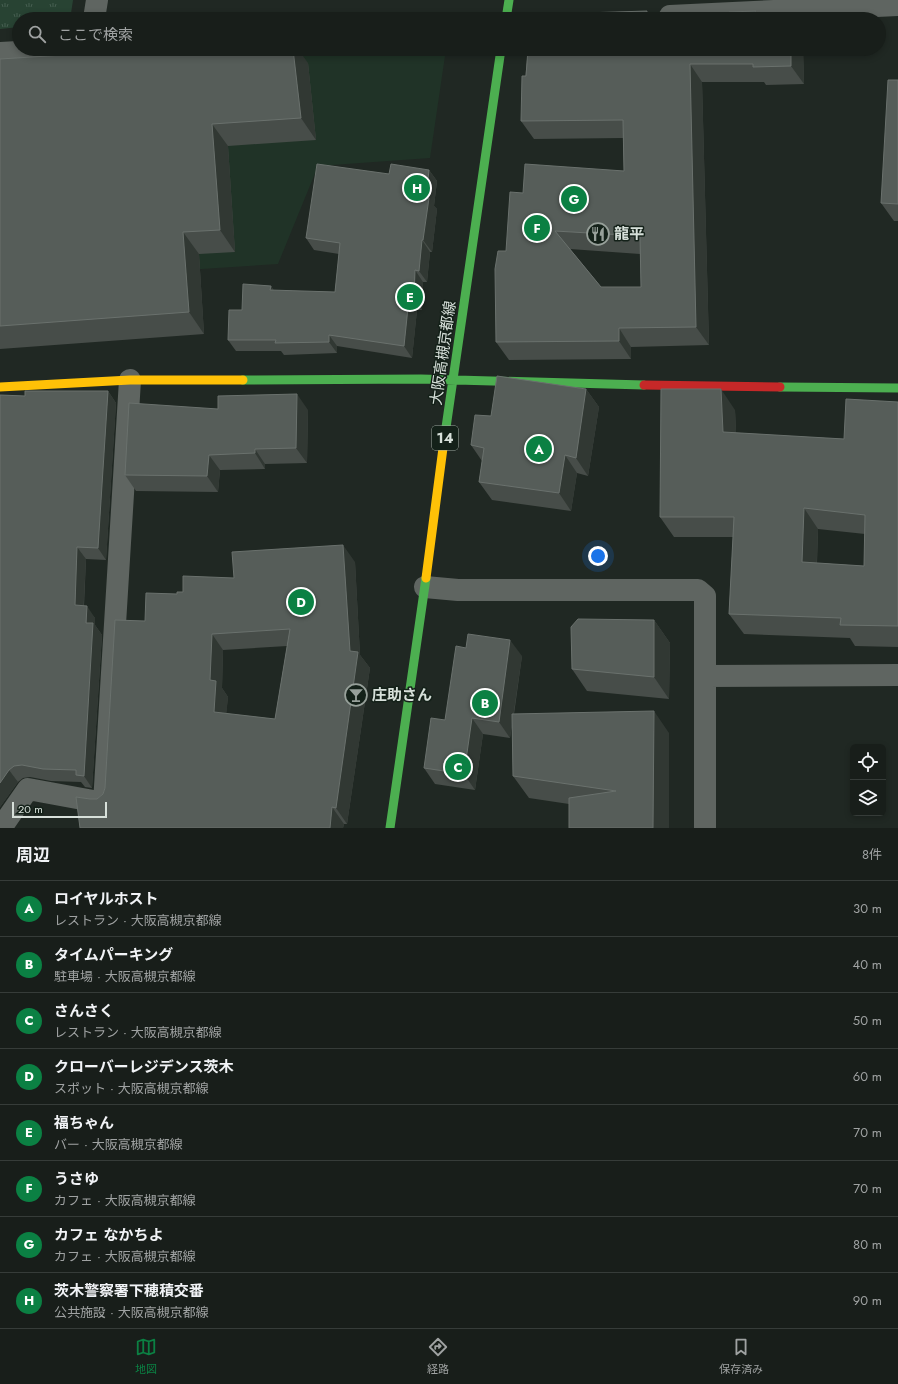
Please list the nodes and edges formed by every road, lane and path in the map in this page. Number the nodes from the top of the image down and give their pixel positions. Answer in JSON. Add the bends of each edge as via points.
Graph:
{"nodes":[{"id":1,"x":97,"y":0,"type":"edge"},
{"id":2,"x":509,"y":0,"type":"edge"},
{"id":3,"x":898,"y":5,"type":"edge"},
{"id":4,"x":95,"y":12,"type":"edge"},
{"id":5,"x":507,"y":12,"type":"edge"},
{"id":6,"x":771,"y":12,"type":"edge"},
{"id":7,"x":12,"y":52,"type":"edge"},
{"id":8,"x":0,"y":53,"type":"edge"},
{"id":9,"x":501,"y":56,"type":"edge"},
{"id":10,"x":454,"y":379,"type":"junction"},
{"id":11,"x":130,"y":380,"type":"junction"},
{"id":12,"x":0,"y":388,"type":"edge"},
{"id":13,"x":898,"y":388,"type":"edge"},
{"id":14,"x":425,"y":587,"type":"junction"},
{"id":15,"x":898,"y":675,"type":"edge"},
{"id":16,"x":705,"y":676,"type":"junction"},
{"id":17,"x":1,"y":828,"type":"edge"},
{"id":18,"x":390,"y":828,"type":"edge"},
{"id":19,"x":705,"y":828,"type":"edge"}],
"edges":[{"from":1,"to":4,"type":"street"},
{"from":2,"to":5,"type":"street"},
{"from":3,"to":6,"type":"street"},
{"from":7,"to":8,"type":"street"},
{"from":9,"to":10,"type":"street","name":"大阪高槻京都線","number":"14"},
{"from":10,"to":11,"type":"street"},
{"from":10,"to":13,"type":"street","via":[[635,385]]},
{"from":10,"to":14,"type":"street","name":"大阪高槻京都線","number":"14"},
{"from":11,"to":12,"type":"street"},
{"from":11,"to":17,"type":"street","via":[[104,803],[28,789]]},
{"from":14,"to":16,"type":"street","via":[[458,590],[698,590],[705,596]]},
{"from":14,"to":18,"type":"street","name":"大阪高槻京都線","number":"14"},
{"from":15,"to":16,"type":"street"},
{"from":16,"to":19,"type":"street"}]}
